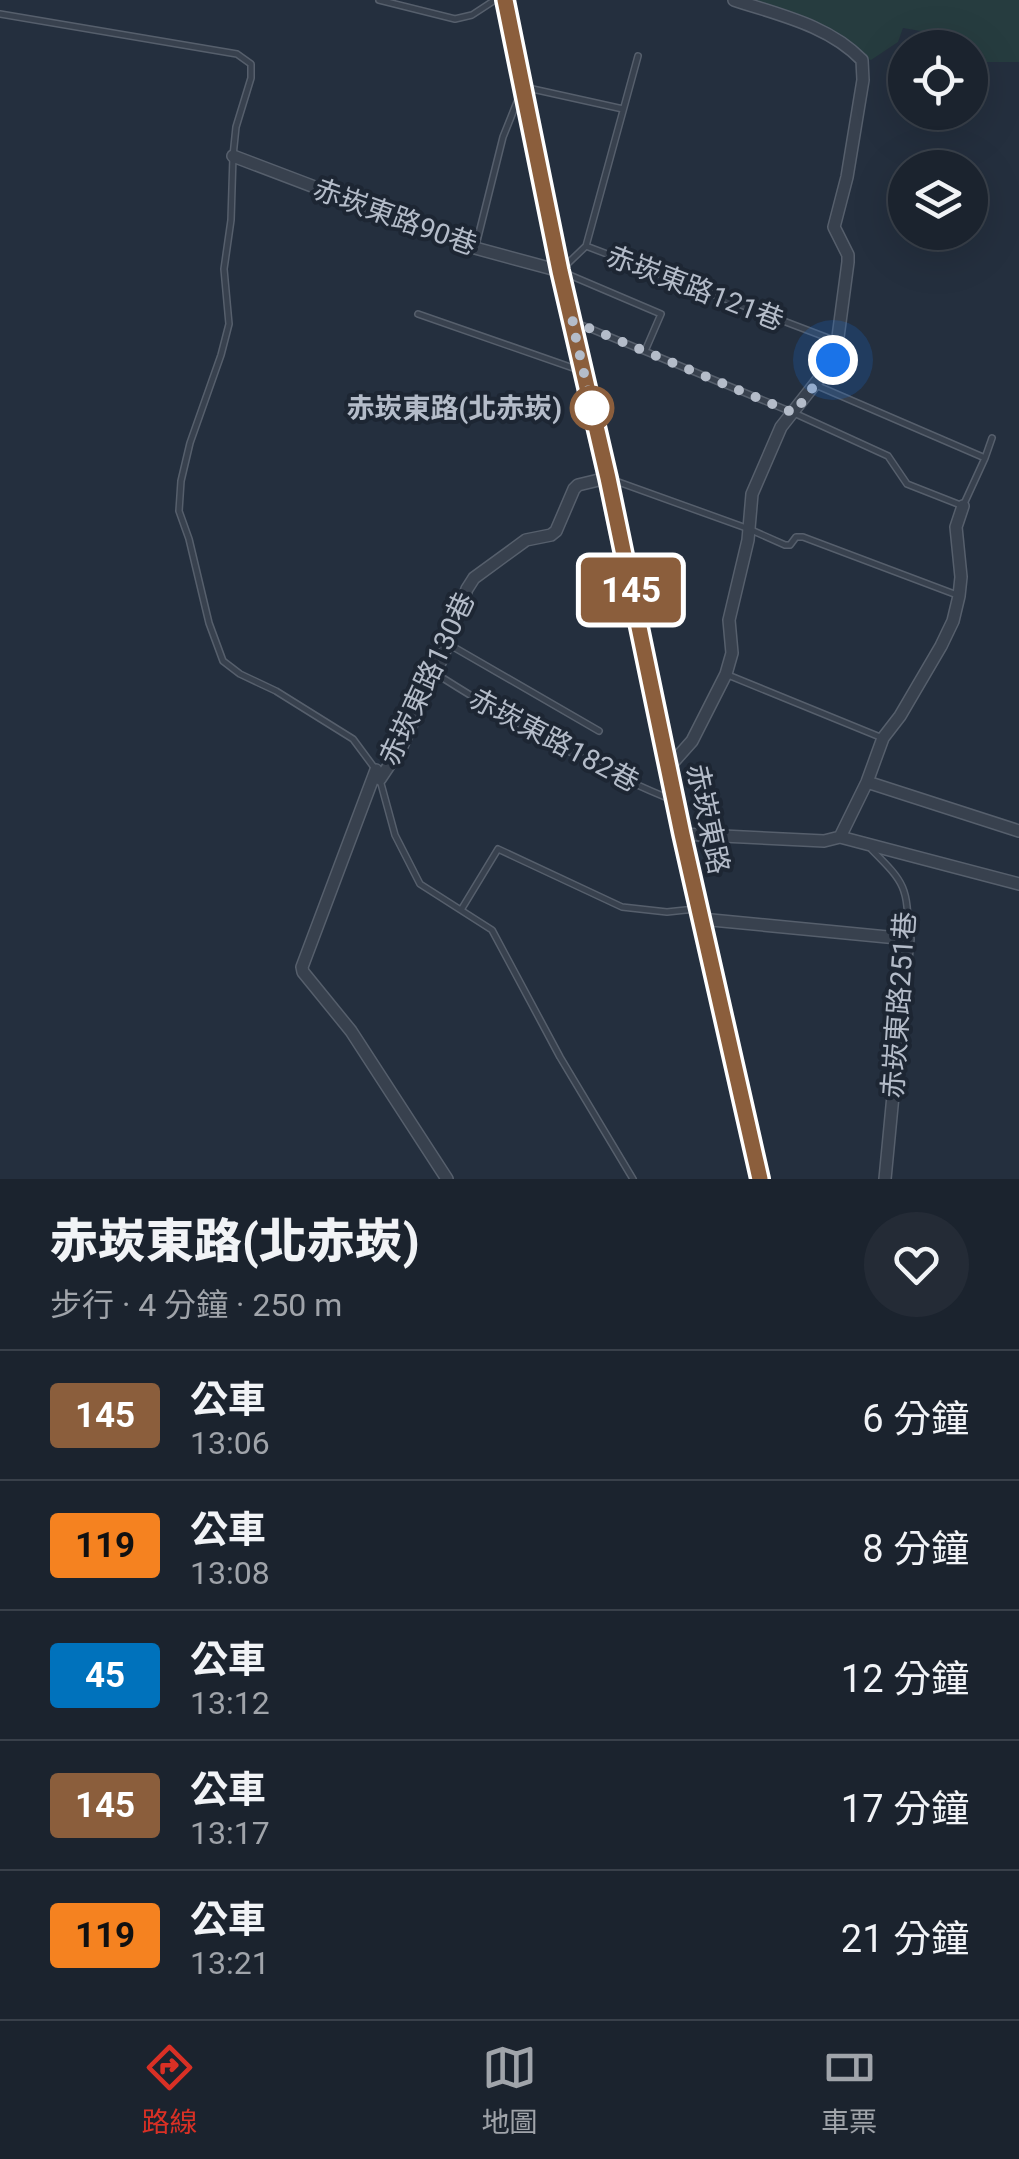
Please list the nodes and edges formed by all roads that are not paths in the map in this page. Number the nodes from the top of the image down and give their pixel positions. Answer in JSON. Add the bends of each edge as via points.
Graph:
{"nodes":[{"id":1,"x":379,"y":0,"type":"edge"},
{"id":2,"x":495,"y":0,"type":"edge"},
{"id":3,"x":505,"y":0,"type":"edge"},
{"id":4,"x":734,"y":0,"type":"edge"},
{"id":5,"x":0,"y":14,"type":"edge"},
{"id":6,"x":638,"y":56,"type":"dead end"},
{"id":7,"x":524,"y":87,"type":"junction"},
{"id":8,"x":623,"y":109,"type":"junction"},
{"id":9,"x":233,"y":156,"type":"junction"},
{"id":10,"x":586,"y":246,"type":"junction"},
{"id":11,"x":475,"y":248,"type":"junction"},
{"id":12,"x":560,"y":271,"type":"junction"},
{"id":13,"x":418,"y":314,"type":"dead end"},
{"id":14,"x":572,"y":321,"type":"junction"},
{"id":15,"x":839,"y":342,"type":"junction"},
{"id":16,"x":645,"y":351,"type":"junction"},
{"id":17,"x":583,"y":372,"type":"junction"},
{"id":18,"x":815,"y":384,"type":"junction"},
{"id":19,"x":794,"y":413,"type":"junction"},
{"id":20,"x":992,"y":438,"type":"dead end"},
{"id":21,"x":985,"y":458,"type":"junction"},
{"id":22,"x":608,"y":478,"type":"junction"},
{"id":23,"x":964,"y":506,"type":"junction"},
{"id":24,"x":749,"y":529,"type":"junction"},
{"id":25,"x":960,"y":596,"type":"junction"},
{"id":26,"x":448,"y":644,"type":"junction"},
{"id":27,"x":435,"y":674,"type":"junction"},
{"id":28,"x":726,"y":674,"type":"junction"},
{"id":29,"x":599,"y":731,"type":"dead end"},
{"id":30,"x":883,"y":738,"type":"junction"},
{"id":31,"x":669,"y":767,"type":"junction"},
{"id":32,"x":378,"y":774,"type":"junction"},
{"id":33,"x":867,"y":782,"type":"junction"},
{"id":34,"x":675,"y":801,"type":"junction"},
{"id":35,"x":1019,"y":832,"type":"edge"},
{"id":36,"x":682,"y":834,"type":"junction"},
{"id":37,"x":840,"y":837,"type":"junction"},
{"id":38,"x":868,"y":846,"type":"junction"},
{"id":39,"x":1019,"y":884,"type":"edge"},
{"id":40,"x":460,"y":910,"type":"junction"},
{"id":41,"x":700,"y":914,"type":"junction"},
{"id":42,"x":908,"y":938,"type":"junction"},
{"id":43,"x":447,"y":1179,"type":"edge"},
{"id":44,"x":634,"y":1179,"type":"edge"},
{"id":45,"x":760,"y":1179,"type":"edge"},
{"id":46,"x":885,"y":1179,"type":"edge"}],
"edges":[{"from":1,"to":2,"type":"lane","via":[[464,19]]},
{"from":3,"to":7,"type":"main road","name":"赤崁東路"},
{"from":4,"to":15,"type":"street","via":[[829,34],[862,60],[834,227],[848,255]]},
{"from":5,"to":9,"type":"lane","via":[[237,54],[251,64],[251,78]]},
{"from":6,"to":8,"type":"lane"},
{"from":7,"to":8,"type":"lane"},
{"from":7,"to":11,"type":"lane","via":[[503,137]]},
{"from":7,"to":12,"type":"main road","name":"赤崁東路"},
{"from":8,"to":10,"type":"lane"},
{"from":9,"to":11,"type":"street","name":"赤崁東路90巷"},
{"from":9,"to":32,"type":"lane","via":[[224,269],[229,324],[190,443],[179,511],[223,661],[353,740]]},
{"from":10,"to":12,"type":"lane","name":"赤崁東路121巷"},
{"from":10,"to":15,"type":"lane","name":"赤崁東路121巷"},
{"from":11,"to":12,"type":"street","name":"赤崁東路90巷"},
{"from":12,"to":14,"type":"main road","name":"赤崁東路"},
{"from":12,"to":16,"type":"lane","via":[[661,314]]},
{"from":13,"to":17,"type":"lane"},
{"from":14,"to":16,"type":"lane"},
{"from":14,"to":17,"type":"main road","name":"赤崁東路"},
{"from":15,"to":18,"type":"street"},
{"from":16,"to":19,"type":"lane"},
{"from":17,"to":22,"type":"main road","name":"赤崁東路"},
{"from":18,"to":19,"type":"street"},
{"from":18,"to":21,"type":"lane"},
{"from":19,"to":23,"type":"lane","via":[[888,456],[907,484]]},
{"from":19,"to":24,"type":"street","via":[[752,494]]},
{"from":20,"to":21,"type":"lane"},
{"from":21,"to":23,"type":"lane"},
{"from":22,"to":24,"type":"lane"},
{"from":22,"to":26,"type":"street","name":"赤崁東路130巷","via":[[574,490],[551,535],[526,540],[474,578]]},
{"from":22,"to":31,"type":"main road","name":"赤崁東路"},
{"from":23,"to":25,"type":"street","via":[[956,527]]},
{"from":24,"to":25,"type":"lane","via":[[788,546],[796,536],[803,538]]},
{"from":24,"to":28,"type":"street","via":[[729,620]]},
{"from":25,"to":30,"type":"street","via":[[948,633]]},
{"from":26,"to":27,"type":"street","name":"赤崁東路130巷"},
{"from":26,"to":29,"type":"lane","name":"赤崁東路182巷"},
{"from":27,"to":32,"type":"street","name":"赤崁東路130巷","via":[[402,746]]},
{"from":27,"to":34,"type":"lane","name":"赤崁東路182巷","via":[[618,778]]},
{"from":28,"to":30,"type":"lane"},
{"from":28,"to":31,"type":"street","via":[[692,742]]},
{"from":30,"to":33,"type":"street"},
{"from":31,"to":34,"type":"main road","name":"赤崁東路"},
{"from":32,"to":40,"type":"lane","via":[[395,835],[420,884]]},
{"from":32,"to":43,"type":"street","name":"赤崁東路130巷","via":[[302,968],[352,1030]]},
{"from":33,"to":35,"type":"street"},
{"from":33,"to":37,"type":"street"},
{"from":34,"to":36,"type":"main road","name":"赤崁東路"},
{"from":36,"to":37,"type":"street","name":"赤崁東路251巷"},
{"from":36,"to":41,"type":"main road","name":"赤崁東路"},
{"from":37,"to":38,"type":"street","name":"赤崁東路251巷"},
{"from":38,"to":39,"type":"street","name":"赤崁東路251巷"},
{"from":38,"to":42,"type":"lane","name":"赤崁東路251巷","via":[[907,894]]},
{"from":40,"to":41,"type":"lane","via":[[498,849],[622,907]]},
{"from":40,"to":44,"type":"lane","via":[[492,930]]},
{"from":41,"to":42,"type":"street"},
{"from":41,"to":45,"type":"main road","name":"赤崁東路"},
{"from":42,"to":46,"type":"street","name":"赤崁東路251巷"}]}
